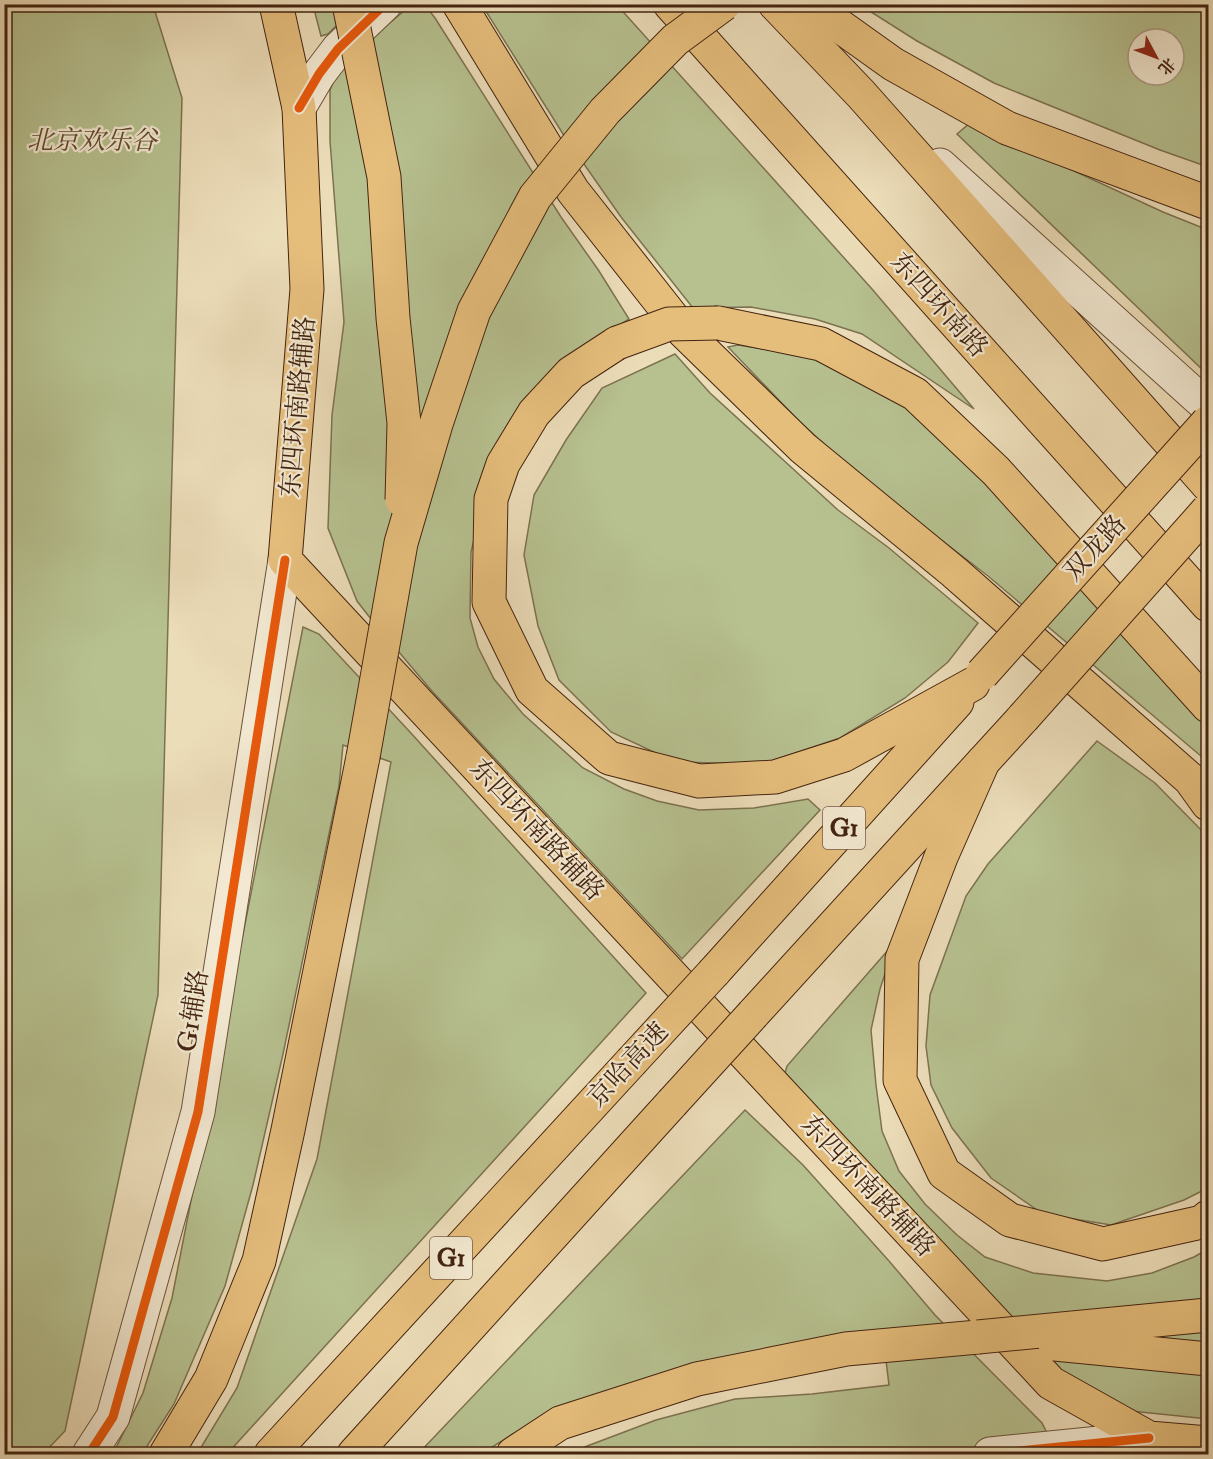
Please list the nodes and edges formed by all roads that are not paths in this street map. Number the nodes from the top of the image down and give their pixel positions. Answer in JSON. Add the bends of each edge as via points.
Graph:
{"nodes":[{"id":1,"x":276,"y":4,"type":"edge"},
{"id":2,"x":349,"y":4,"type":"edge"},
{"id":3,"x":385,"y":4,"type":"edge"},
{"id":4,"x":459,"y":4,"type":"edge"},
{"id":5,"x":670,"y":4,"type":"edge"},
{"id":6,"x":724,"y":4,"type":"edge"},
{"id":7,"x":775,"y":4,"type":"edge"},
{"id":8,"x":808,"y":4,"type":"edge"},
{"id":9,"x":861,"y":94,"type":"junction"},
{"id":10,"x":298,"y":108,"type":"junction"},
{"id":11,"x":1209,"y":203,"type":"edge"},
{"id":12,"x":1209,"y":407,"type":"edge"},
{"id":13,"x":1209,"y":422,"type":"edge"},
{"id":14,"x":1209,"y":485,"type":"edge"},
{"id":15,"x":1209,"y":510,"type":"edge"},
{"id":16,"x":401,"y":543,"type":"junction"},
{"id":17,"x":285,"y":560,"type":"junction"},
{"id":18,"x":1209,"y":605,"type":"edge"},
{"id":19,"x":978,"y":679,"type":"junction"},
{"id":20,"x":1209,"y":706,"type":"edge"},
{"id":21,"x":983,"y":762,"type":"junction"},
{"id":22,"x":1209,"y":804,"type":"edge"},
{"id":23,"x":1209,"y":1216,"type":"edge"},
{"id":24,"x":1209,"y":1315,"type":"edge"},
{"id":25,"x":978,"y":1337,"type":"junction"},
{"id":26,"x":1209,"y":1359,"type":"edge"},
{"id":27,"x":1149,"y":1438,"type":"junction"},
{"id":28,"x":1209,"y":1443,"type":"edge"},
{"id":29,"x":89,"y":1455,"type":"edge"},
{"id":30,"x":166,"y":1455,"type":"edge"},
{"id":31,"x":271,"y":1455,"type":"edge"},
{"id":32,"x":354,"y":1455,"type":"edge"},
{"id":33,"x":513,"y":1455,"type":"edge"},
{"id":34,"x":990,"y":1455,"type":"edge"}],
"edges":[{"from":1,"to":10,"type":"main road","name":"东四环南路辅路"},
{"from":2,"to":16,"type":"main road","bridge":true,"via":[[384,177],[404,423]]},
{"from":3,"to":10,"type":"street","via":[[338,50]]},
{"from":4,"to":22,"type":"main road","via":[[573,191],[684,332],[803,448],[980,595],[1190,779]]},
{"from":5,"to":18,"type":"main road","name":"东四环南路"},
{"from":6,"to":16,"type":"main road","bridge":true,"via":[[675,40],[605,111],[535,197],[474,311]]},
{"from":7,"to":9,"type":"main road"},
{"from":8,"to":11,"type":"main road","via":[[893,64],[1007,128]]},
{"from":9,"to":12,"type":"street"},
{"from":9,"to":14,"type":"main road"},
{"from":10,"to":17,"type":"main road","name":"东四环南路辅路","via":[[307,289]]},
{"from":13,"to":19,"type":"main road","name":"双龙路","bridge":true},
{"from":15,"to":21,"type":"main road","number":"G1","bridge":true},
{"from":16,"to":30,"type":"main road","bridge":true,"via":[[363,757],[259,1261],[212,1379]]},
{"from":17,"to":27,"type":"main road","name":"东四环南路辅路","via":[[1051,1383]]},
{"from":17,"to":29,"type":"street","name":"G1辅路","via":[[198,1112],[113,1417]]},
{"from":19,"to":20,"type":"main road","bridge":true,"via":[[844,755],[775,777],[699,781],[609,758],[532,690],[489,602],[491,499],[503,464],[534,412],[571,373],[617,343],[669,324],[718,323],[821,344],[915,393],[996,471]]},
{"from":19,"to":31,"type":"main road","name":"京哈高速","number":"G1","bridge":true},
{"from":21,"to":23,"type":"main road","via":[[940,857],[902,959],[900,1080],[944,1173],[1010,1220],[1103,1244],[1202,1222]]},
{"from":21,"to":32,"type":"main road","number":"G1","bridge":true},
{"from":24,"to":25,"type":"main road","bridge":true},
{"from":25,"to":26,"type":"main road","bridge":true},
{"from":25,"to":33,"type":"main road","via":[[846,1349],[685,1382],[560,1422]]},
{"from":27,"to":28,"type":"main road","name":"东四环南路辅路"},
{"from":27,"to":34,"type":"street"}]}
